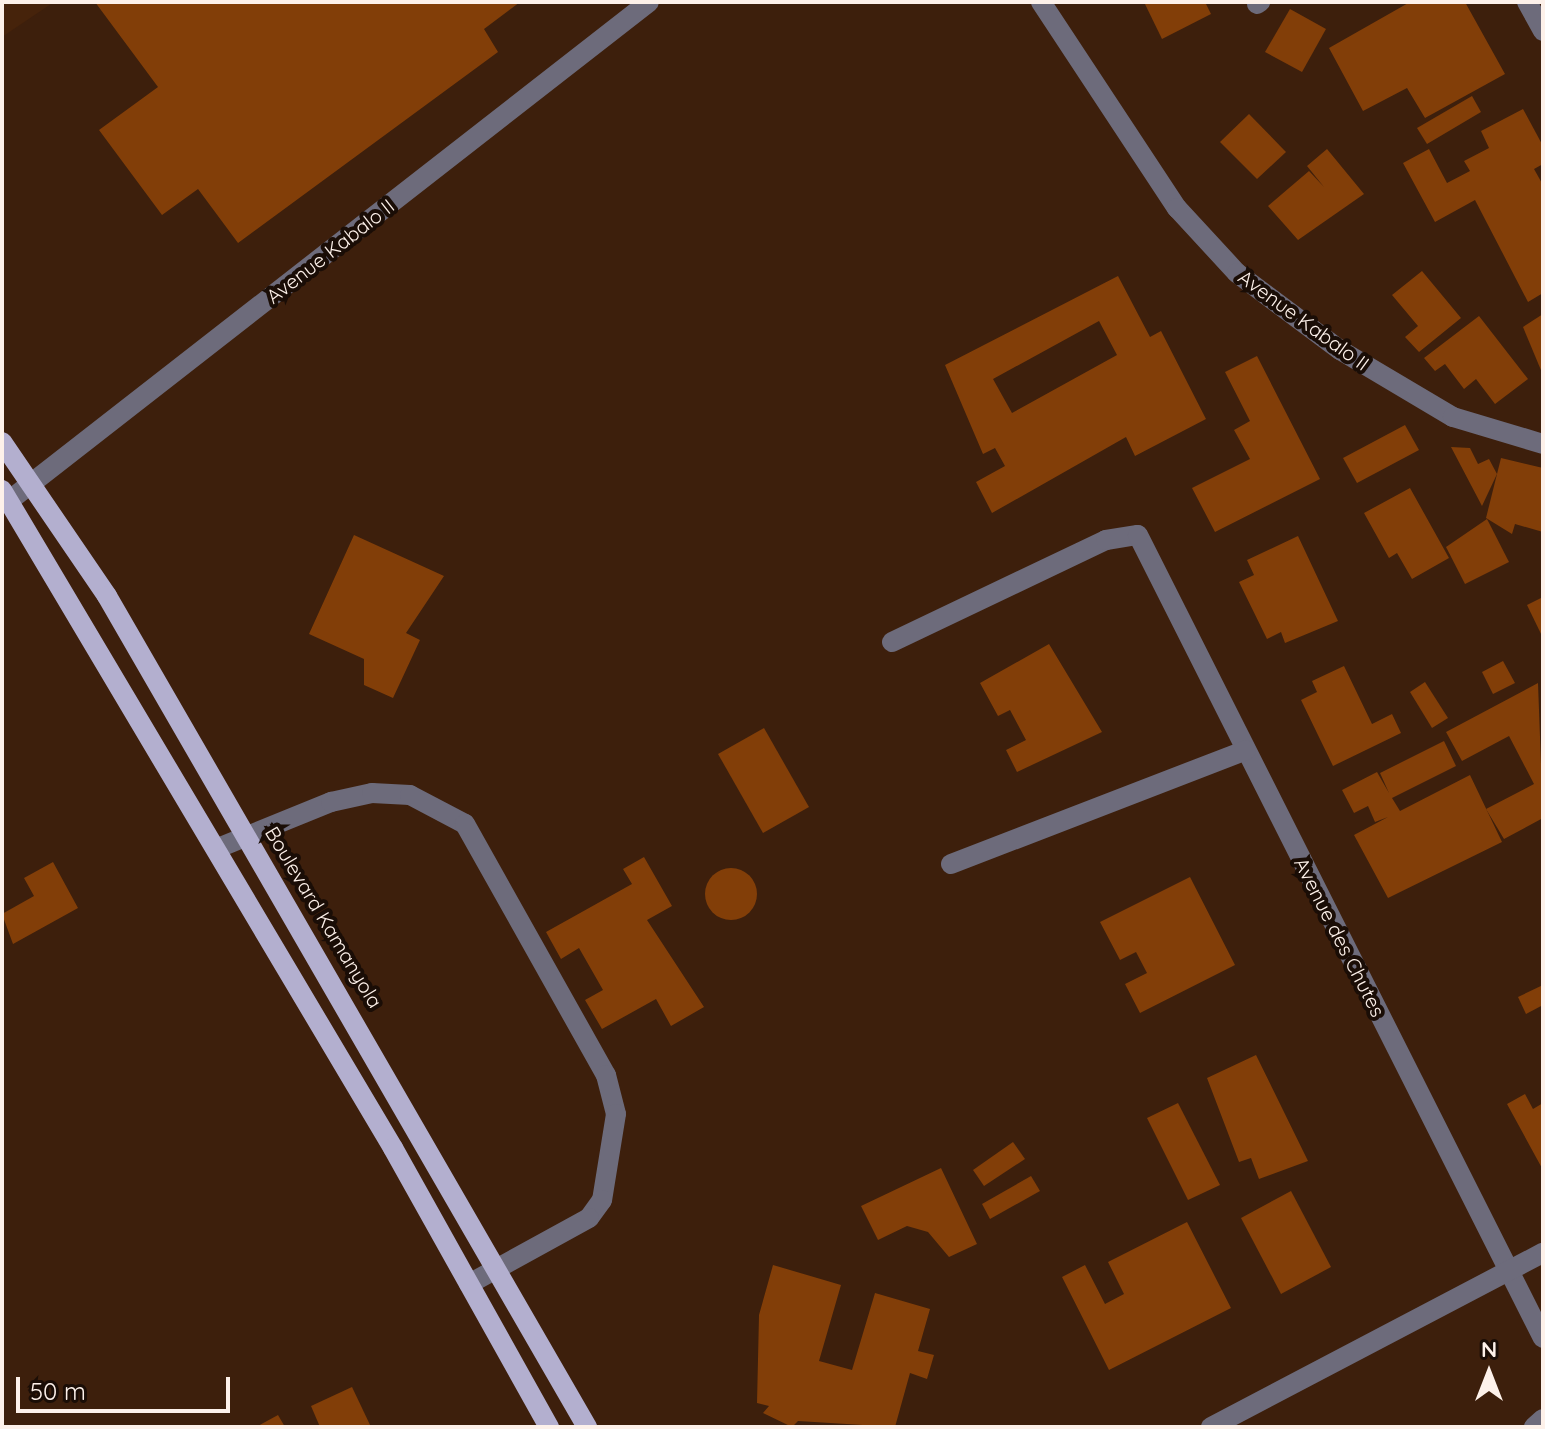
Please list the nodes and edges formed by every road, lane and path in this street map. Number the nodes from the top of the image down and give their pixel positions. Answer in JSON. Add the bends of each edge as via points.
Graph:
{"nodes":[{"id":1,"x":649,"y":2,"type":"edge"},
{"id":2,"x":1041,"y":2,"type":"edge"},
{"id":3,"x":1527,"y":2,"type":"edge"},
{"id":4,"x":1543,"y":31,"type":"edge"},
{"id":5,"x":2,"y":442,"type":"edge"},
{"id":6,"x":1543,"y":444,"type":"edge"},
{"id":7,"x":34,"y":482,"type":"junction"},
{"id":8,"x":6,"y":495,"type":"edge"},
{"id":9,"x":892,"y":642,"type":"dead end"},
{"id":10,"x":1246,"y":750,"type":"junction"},
{"id":11,"x":248,"y":836,"type":"junction"},
{"id":12,"x":218,"y":848,"type":"junction"},
{"id":13,"x":951,"y":864,"type":"dead end"},
{"id":14,"x":450,"y":1180,"type":"junction"},
{"id":15,"x":420,"y":1195,"type":"junction"},
{"id":16,"x":1543,"y":1253,"type":"edge"},
{"id":17,"x":499,"y":1269,"type":"junction"},
{"id":18,"x":1509,"y":1272,"type":"junction"},
{"id":19,"x":469,"y":1284,"type":"junction"},
{"id":20,"x":1543,"y":1338,"type":"edge"},
{"id":21,"x":1543,"y":1419,"type":"edge"},
{"id":22,"x":549,"y":1427,"type":"edge"},
{"id":23,"x":587,"y":1427,"type":"edge"},
{"id":24,"x":1211,"y":1427,"type":"edge"},
{"id":25,"x":1534,"y":1427,"type":"edge"}],
"edges":[{"from":1,"to":7,"type":"street","name":"Avenue Kabalo II"},
{"from":2,"to":6,"type":"street","name":"Avenue Kabalo II","via":[[1177,208],[1237,273],[1340,350],[1453,417]]},
{"from":3,"to":4,"type":"street"},
{"from":5,"to":7,"type":"main road","name":"Boulevard Kamanyola"},
{"from":7,"to":8,"type":"street","name":"Avenue Kabalo II"},
{"from":7,"to":11,"type":"main road","name":"Boulevard Kamanyola"},
{"from":8,"to":12,"type":"main road"},
{"from":9,"to":10,"type":"street","name":"Avenue des Chutes","via":[[1106,540],[1138,535]]},
{"from":10,"to":13,"type":"street"},
{"from":10,"to":18,"type":"street","name":"Avenue des Chutes"},
{"from":11,"to":12,"type":"street"},
{"from":11,"to":14,"type":"main road","name":"Boulevard Kamanyola"},
{"from":11,"to":17,"type":"street","via":[[372,793],[410,795],[465,824],[606,1075],[616,1114],[602,1200],[589,1218]]},
{"from":12,"to":15,"type":"main road"},
{"from":14,"to":15,"type":"main road"},
{"from":14,"to":17,"type":"main road","name":"Boulevard Kamanyola"},
{"from":15,"to":19,"type":"main road"},
{"from":16,"to":18,"type":"street"},
{"from":17,"to":19,"type":"street"},
{"from":17,"to":23,"type":"main road","name":"Boulevard Kamanyola"},
{"from":18,"to":20,"type":"street","name":"Avenue des Chutes"},
{"from":18,"to":24,"type":"street"},
{"from":19,"to":22,"type":"main road"},
{"from":21,"to":25,"type":"street"}]}
